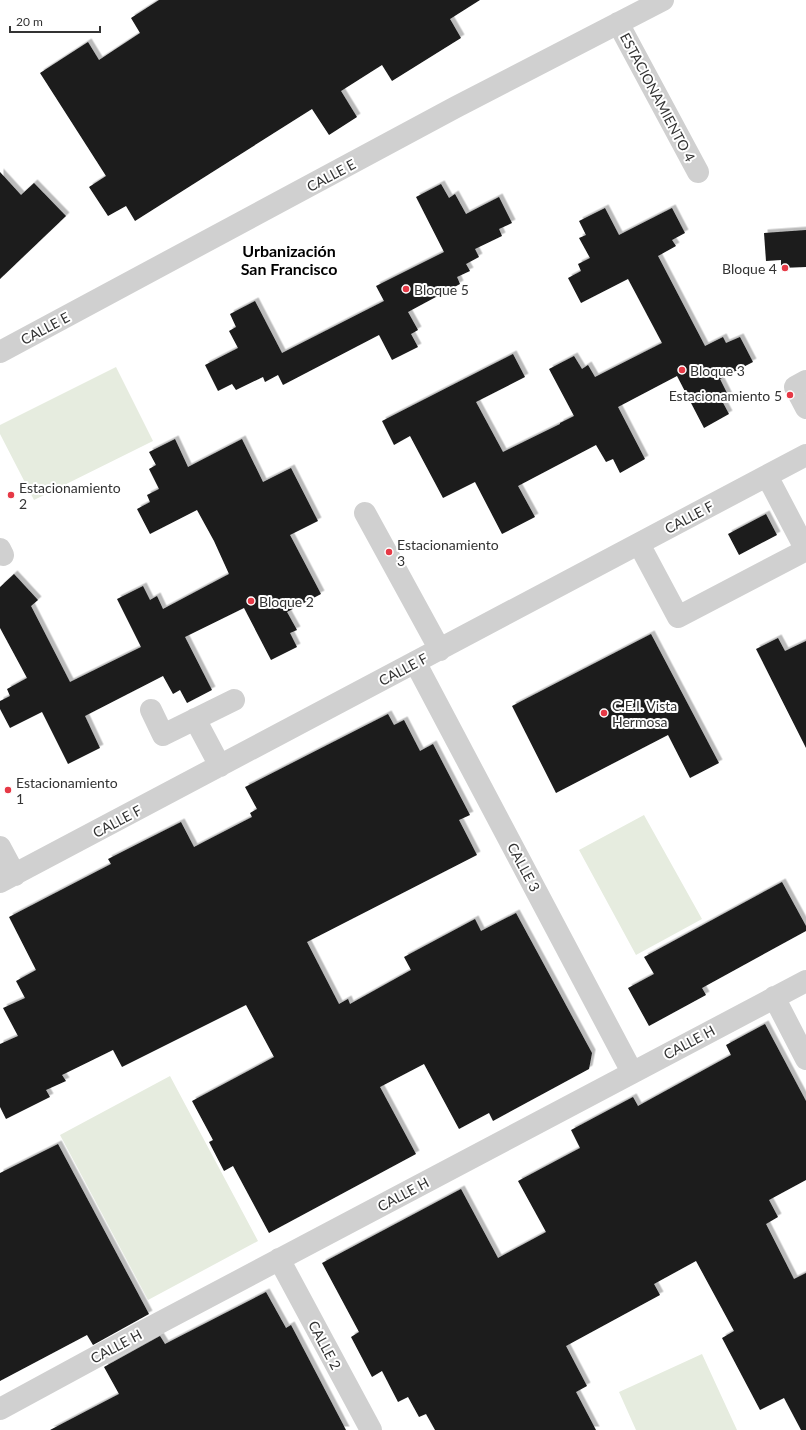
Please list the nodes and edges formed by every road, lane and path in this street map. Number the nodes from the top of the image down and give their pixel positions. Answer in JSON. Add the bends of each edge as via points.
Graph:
{"nodes":[{"id":1,"x":662,"y":0,"type":"edge"},
{"id":2,"x":618,"y":23,"type":"junction"},
{"id":3,"x":698,"y":172,"type":"dead end"},
{"id":4,"x":0,"y":352,"type":"edge"},
{"id":5,"x":806,"y":381,"type":"edge"},
{"id":6,"x":806,"y":408,"type":"edge"},
{"id":7,"x":806,"y":455,"type":"edge"},
{"id":8,"x":767,"y":476,"type":"junction"},
{"id":9,"x":365,"y":512,"type":"dead end"},
{"id":10,"x":639,"y":544,"type":"junction"},
{"id":11,"x":440,"y":650,"type":"junction"},
{"id":12,"x":415,"y":662,"type":"junction"},
{"id":13,"x":234,"y":700,"type":"dead end"},
{"id":14,"x":151,"y":710,"type":"dead end"},
{"id":15,"x":196,"y":719,"type":"junction"},
{"id":16,"x":220,"y":766,"type":"junction"},
{"id":17,"x":0,"y":847,"type":"edge"},
{"id":18,"x":8,"y":879,"type":"edge"},
{"id":19,"x":806,"y":981,"type":"edge"},
{"id":20,"x":774,"y":997,"type":"junction"},
{"id":21,"x":806,"y":1059,"type":"edge"},
{"id":22,"x":632,"y":1072,"type":"junction"},
{"id":23,"x":279,"y":1259,"type":"junction"},
{"id":24,"x":0,"y":1409,"type":"edge"},
{"id":25,"x":371,"y":1430,"type":"edge"}],
"edges":[{"from":1,"to":2,"type":"street","name":"CALLE E"},
{"from":2,"to":3,"type":"street","name":"ESTACIONAMIENTO 4"},
{"from":2,"to":4,"type":"street","name":"CALLE E"},
{"from":5,"to":6,"type":"street","via":[[795,387]]},
{"from":7,"to":8,"type":"street","name":"CALLE F"},
{"from":8,"to":10,"type":"street","name":"CALLE F"},
{"from":8,"to":10,"type":"street","via":[[806,550],[678,617]]},
{"from":9,"to":11,"type":"street"},
{"from":10,"to":11,"type":"street","name":"CALLE F"},
{"from":11,"to":12,"type":"street","name":"CALLE F"},
{"from":12,"to":16,"type":"street","name":"CALLE F"},
{"from":12,"to":22,"type":"street","name":"CALLE 3"},
{"from":13,"to":15,"type":"street"},
{"from":14,"to":15,"type":"street","via":[[163,735]]},
{"from":15,"to":16,"type":"street"},
{"from":16,"to":18,"type":"street","name":"CALLE F"},
{"from":17,"to":18,"type":"street"},
{"from":19,"to":20,"type":"street","name":"CALLE H"},
{"from":20,"to":21,"type":"street"},
{"from":20,"to":22,"type":"street","name":"CALLE H"},
{"from":22,"to":23,"type":"street","name":"CALLE H"},
{"from":23,"to":24,"type":"street","name":"CALLE H"},
{"from":23,"to":25,"type":"street","name":"CALLE 2"}]}
